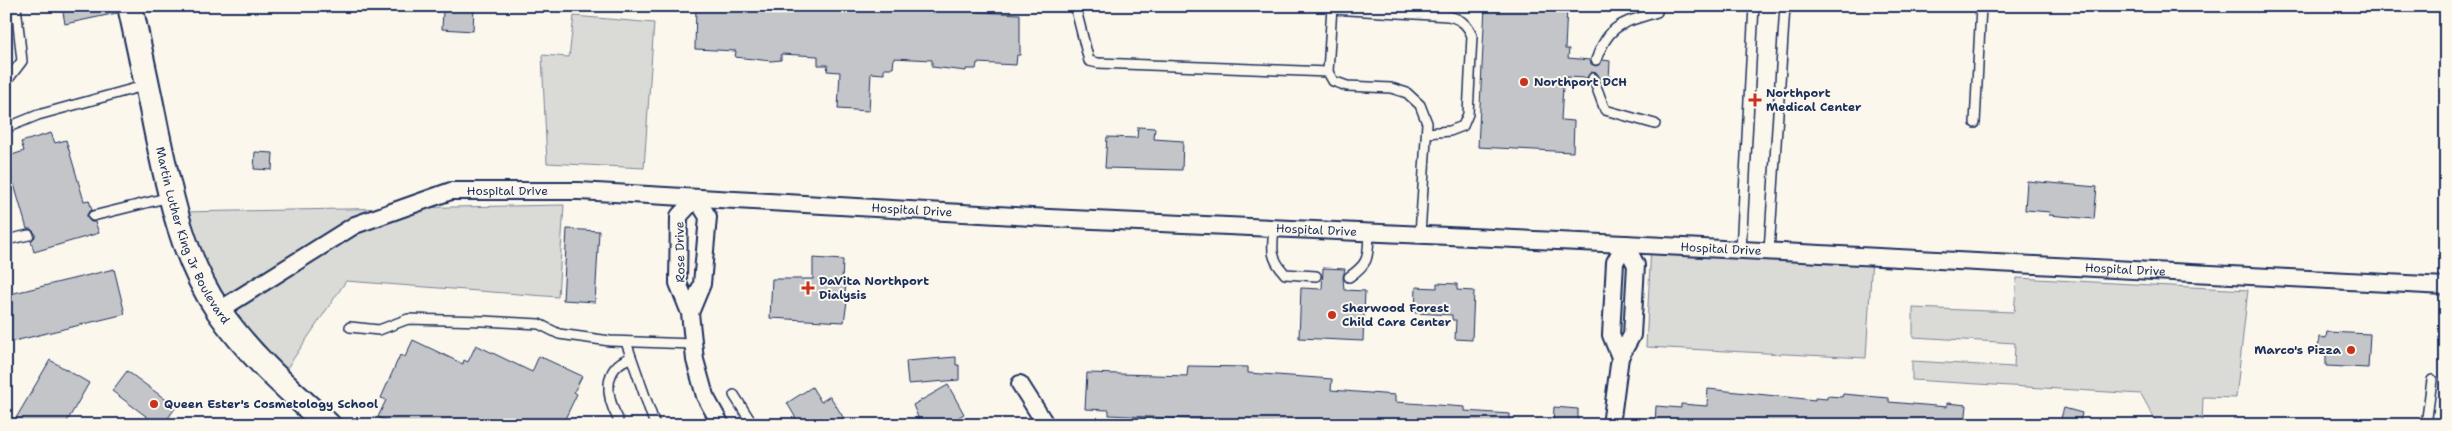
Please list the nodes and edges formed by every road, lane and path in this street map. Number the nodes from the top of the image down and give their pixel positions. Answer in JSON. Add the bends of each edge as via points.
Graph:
{"nodes":[{"id":1,"x":16,"y":6,"type":"edge"},
{"id":2,"x":130,"y":6,"type":"edge"},
{"id":3,"x":1075,"y":6,"type":"edge"},
{"id":4,"x":1754,"y":6,"type":"edge"},
{"id":5,"x":1785,"y":6,"type":"edge"},
{"id":6,"x":1981,"y":6,"type":"edge"},
{"id":7,"x":1332,"y":8,"type":"edge"},
{"id":8,"x":1657,"y":12,"type":"dead end"},
{"id":9,"x":1596,"y":60,"type":"dead end"},
{"id":10,"x":1328,"y":72,"type":"junction"},
{"id":11,"x":1593,"y":78,"type":"dead end"},
{"id":12,"x":6,"y":82,"type":"edge"},
{"id":13,"x":148,"y":85,"type":"junction"},
{"id":14,"x":1975,"y":123,"type":"dead end"},
{"id":15,"x":1655,"y":124,"type":"dead end"},
{"id":16,"x":6,"y":128,"type":"edge"},
{"id":17,"x":1427,"y":134,"type":"junction"},
{"id":18,"x":170,"y":197,"type":"junction"},
{"id":19,"x":696,"y":198,"type":"junction"},
{"id":20,"x":93,"y":216,"type":"dead end"},
{"id":21,"x":1274,"y":228,"type":"junction"},
{"id":22,"x":1369,"y":234,"type":"junction"},
{"id":23,"x":29,"y":235,"type":"dead end"},
{"id":24,"x":1420,"y":235,"type":"junction"},
{"id":25,"x":6,"y":240,"type":"edge"},
{"id":26,"x":1625,"y":244,"type":"junction"},
{"id":27,"x":1741,"y":250,"type":"junction"},
{"id":28,"x":1769,"y":251,"type":"junction"},
{"id":29,"x":1316,"y":276,"type":"dead end"},
{"id":30,"x":1349,"y":277,"type":"dead end"},
{"id":31,"x":2446,"y":286,"type":"edge"},
{"id":32,"x":218,"y":311,"type":"junction"},
{"id":33,"x":690,"y":313,"type":"junction"},
{"id":34,"x":350,"y":327,"type":"dead end"},
{"id":35,"x":626,"y":342,"type":"junction"},
{"id":36,"x":693,"y":344,"type":"junction"},
{"id":37,"x":630,"y":358,"type":"junction"},
{"id":38,"x":2432,"y":380,"type":"dead end"},
{"id":39,"x":1020,"y":384,"type":"dead end"},
{"id":40,"x":734,"y":394,"type":"dead end"},
{"id":41,"x":618,"y":419,"type":"dead end"},
{"id":42,"x":328,"y":425,"type":"edge"},
{"id":43,"x":655,"y":425,"type":"edge"},
{"id":44,"x":721,"y":425,"type":"edge"},
{"id":45,"x":753,"y":425,"type":"edge"},
{"id":46,"x":1046,"y":425,"type":"edge"},
{"id":47,"x":1612,"y":425,"type":"edge"},
{"id":48,"x":2426,"y":425,"type":"edge"}],
"edges":[{"from":1,"to":12,"type":"lane","via":[[22,61]]},
{"from":2,"to":13,"type":"main road","name":"Martin Luther King Jr Boulevard"},
{"from":3,"to":10,"type":"lane","via":[[1088,61]]},
{"from":4,"to":27,"type":"lane"},
{"from":5,"to":28,"type":"lane"},
{"from":6,"to":14,"type":"lane"},
{"from":7,"to":10,"type":"lane"},
{"from":7,"to":17,"type":"lane","via":[[1446,16],[1458,18],[1468,26],[1472,36],[1468,114],[1463,126]]},
{"from":8,"to":9,"type":"lane","via":[[1621,24],[1603,40]]},
{"from":10,"to":17,"type":"lane","via":[[1333,81],[1347,86],[1392,88],[1407,93],[1420,105],[1427,123]]},
{"from":11,"to":15,"type":"lane","via":[[1605,110]]},
{"from":13,"to":16,"type":"lane","via":[[38,115]]},
{"from":13,"to":18,"type":"main road","name":"Martin Luther King Jr Boulevard"},
{"from":17,"to":24,"type":"lane"},
{"from":18,"to":20,"type":"lane"},
{"from":18,"to":32,"type":"main road","name":"Martin Luther King Jr Boulevard","via":[[195,266]]},
{"from":19,"to":21,"type":"street","name":"Hospital Drive"},
{"from":19,"to":32,"type":"street","name":"Hospital Drive","via":[[451,190],[356,224]]},
{"from":19,"to":33,"type":"street","name":"Rose Drive","via":[[708,217],[702,284]]},
{"from":19,"to":33,"type":"street","name":"Rose Drive","via":[[679,216],[678,283]]},
{"from":21,"to":22,"type":"street","name":"Hospital Drive"},
{"from":21,"to":29,"type":"lane","via":[[1271,252],[1276,264],[1285,274]]},
{"from":22,"to":24,"type":"street","name":"Hospital Drive"},
{"from":22,"to":30,"type":"lane","via":[[1368,258],[1364,266]]},
{"from":23,"to":25,"type":"lane"},
{"from":24,"to":26,"type":"street","name":"Hospital Drive"},
{"from":26,"to":27,"type":"street","name":"Hospital Drive"},
{"from":26,"to":47,"type":"street","via":[[1615,262],[1611,335],[1620,357]]},
{"from":27,"to":28,"type":"street","name":"Hospital Drive"},
{"from":28,"to":31,"type":"street","name":"Hospital Drive"},
{"from":32,"to":42,"type":"main road","name":"Martin Luther King Jr Boulevard","via":[[247,347]]},
{"from":33,"to":36,"type":"street","name":"Rose Drive"},
{"from":34,"to":35,"type":"lane","via":[[379,330],[408,319],[539,324],[559,334]]},
{"from":35,"to":36,"type":"lane"},
{"from":35,"to":37,"type":"lane"},
{"from":36,"to":44,"type":"street","name":"Rose Drive","via":[[705,396]]},
{"from":37,"to":41,"type":"lane","via":[[617,365],[609,378],[609,399]]},
{"from":37,"to":43,"type":"lane"},
{"from":38,"to":48,"type":"lane"},
{"from":39,"to":46,"type":"street"},
{"from":40,"to":45,"type":"lane"}]}
